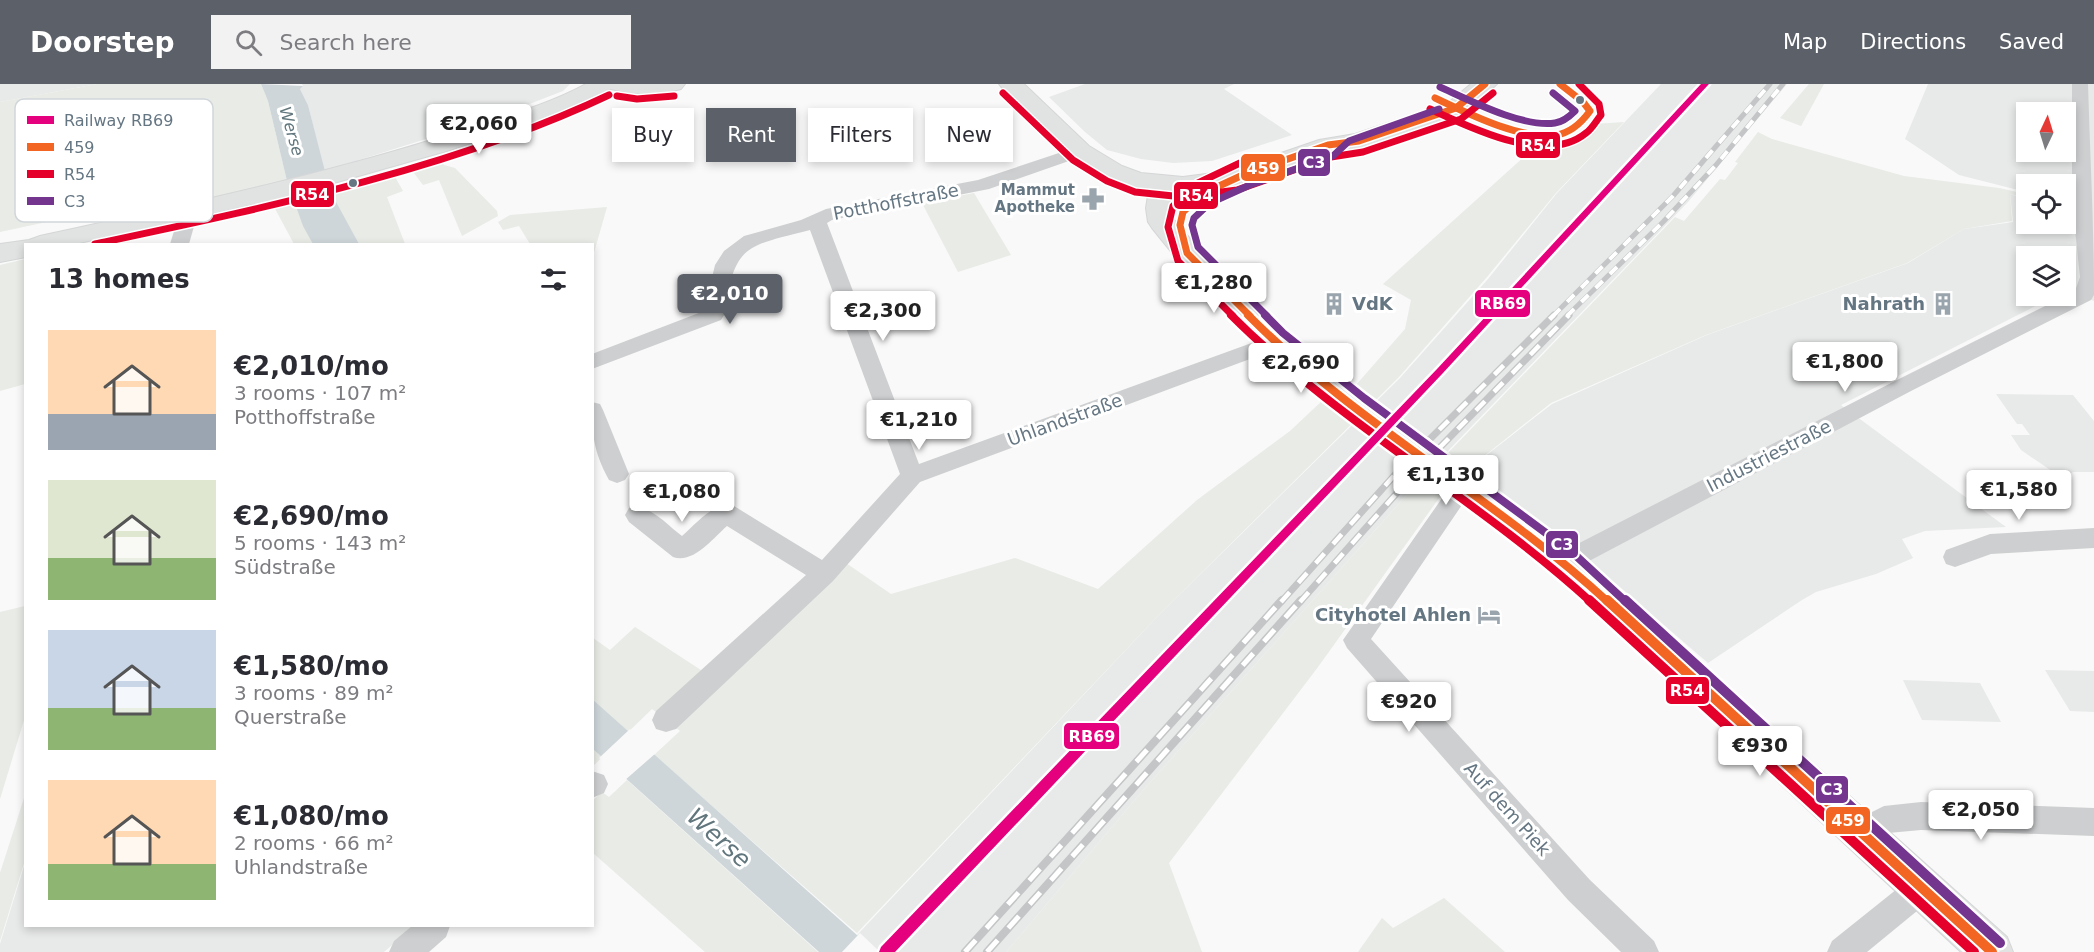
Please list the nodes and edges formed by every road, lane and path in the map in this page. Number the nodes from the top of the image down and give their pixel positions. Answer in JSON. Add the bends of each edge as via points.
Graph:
{"nodes":[{"id":1,"x":603,"y":84,"type":"edge"},
{"id":2,"x":619,"y":84,"type":"edge"},
{"id":3,"x":673,"y":84,"type":"edge"},
{"id":4,"x":1011,"y":84,"type":"edge"},
{"id":5,"x":1485,"y":84,"type":"edge"},
{"id":6,"x":2080,"y":84,"type":"edge"},
{"id":7,"x":1448,"y":97,"type":"edge"},
{"id":8,"x":1080,"y":151,"type":"junction"},
{"id":9,"x":1245,"y":174,"type":"junction"},
{"id":10,"x":1162,"y":184,"type":"junction"},
{"id":11,"x":213,"y":206,"type":"edge"},
{"id":12,"x":142,"y":222,"type":"edge"},
{"id":13,"x":186,"y":222,"type":"edge"},
{"id":14,"x":817,"y":222,"type":"junction"},
{"id":15,"x":2090,"y":241,"type":"edge"},
{"id":16,"x":45,"y":243,"type":"edge"},
{"id":17,"x":179,"y":243,"type":"edge"},
{"id":18,"x":24,"y":248,"type":"edge"},
{"id":19,"x":0,"y":253,"type":"edge"},
{"id":20,"x":1187,"y":253,"type":"junction"},
{"id":21,"x":2089,"y":300,"type":"edge"},
{"id":22,"x":1275,"y":342,"type":"junction"},
{"id":23,"x":594,"y":361,"type":"edge"},
{"id":24,"x":594,"y":415,"type":"edge"},
{"id":25,"x":617,"y":474,"type":"dead end"},
{"id":26,"x":912,"y":476,"type":"junction"},
{"id":27,"x":1462,"y":487,"type":"junction"},
{"id":28,"x":637,"y":515,"type":"dead end"},
{"id":29,"x":2094,"y":538,"type":"edge"},
{"id":30,"x":1955,"y":557,"type":"dead end"},
{"id":31,"x":1565,"y":562,"type":"junction"},
{"id":32,"x":824,"y":574,"type":"junction"},
{"id":33,"x":666,"y":720,"type":"dead end"},
{"id":34,"x":2094,"y":822,"type":"edge"},
{"id":35,"x":1862,"y":832,"type":"junction"},
{"id":36,"x":1923,"y":887,"type":"junction"},
{"id":37,"x":434,"y":927,"type":"edge"},
{"id":38,"x":405,"y":952,"type":"edge"},
{"id":39,"x":1643,"y":952,"type":"edge"},
{"id":40,"x":1844,"y":952,"type":"edge"},
{"id":41,"x":1992,"y":952,"type":"edge"}],
"edges":[{"from":1,"to":11,"type":"street","via":[[573,101],[441,146]]},
{"from":2,"to":3,"type":"street"},
{"from":4,"to":8,"type":"street"},
{"from":5,"to":7,"type":"street"},
{"from":6,"to":15,"type":"street","name":"Industriestraße","via":[[2081,201]]},
{"from":7,"to":9,"type":"street","via":[[1359,141],[1328,145]]},
{"from":8,"to":10,"type":"street","via":[[1120,174]]},
{"from":8,"to":14,"type":"street","name":"Potthoffstraße","via":[[982,185],[826,215]]},
{"from":9,"to":10,"type":"street","via":[[1207,183]]},
{"from":9,"to":20,"type":"street","via":[[1204,193],[1184,212],[1180,225]]},
{"from":10,"to":20,"type":"street","via":[[1161,222]]},
{"from":12,"to":16,"type":"street"},
{"from":13,"to":17,"type":"street"},
{"from":14,"to":23,"type":"street","name":"Potthoffstraße","via":[[761,235],[729,254],[720,278],[714,315]]},
{"from":14,"to":26,"type":"street"},
{"from":15,"to":21,"type":"street","name":"Industriestraße"},
{"from":18,"to":19,"type":"street"},
{"from":20,"to":22,"type":"street"},
{"from":21,"to":31,"type":"street","name":"Industriestraße","via":[[1892,391]]},
{"from":22,"to":26,"type":"street","name":"Uhlandstraße"},
{"from":22,"to":27,"type":"street"},
{"from":24,"to":25,"type":"street"},
{"from":26,"to":32,"type":"street","name":"Uhlandstraße"},
{"from":27,"to":31,"type":"street"},
{"from":27,"to":39,"type":"street","name":"Auf dem Piek","via":[[1356,640],[1579,890]]},
{"from":28,"to":32,"type":"street","via":[[682,550],[726,513]]},
{"from":29,"to":30,"type":"street","via":[[1990,544]]},
{"from":31,"to":35,"type":"street"},
{"from":32,"to":33,"type":"street","name":"Uhlandstraße"},
{"from":34,"to":35,"type":"street","via":[[1921,816],[1884,820]]},
{"from":35,"to":36,"type":"street"},
{"from":36,"to":40,"type":"street"},
{"from":36,"to":41,"type":"street"},
{"from":37,"to":38,"type":"street"}]}
